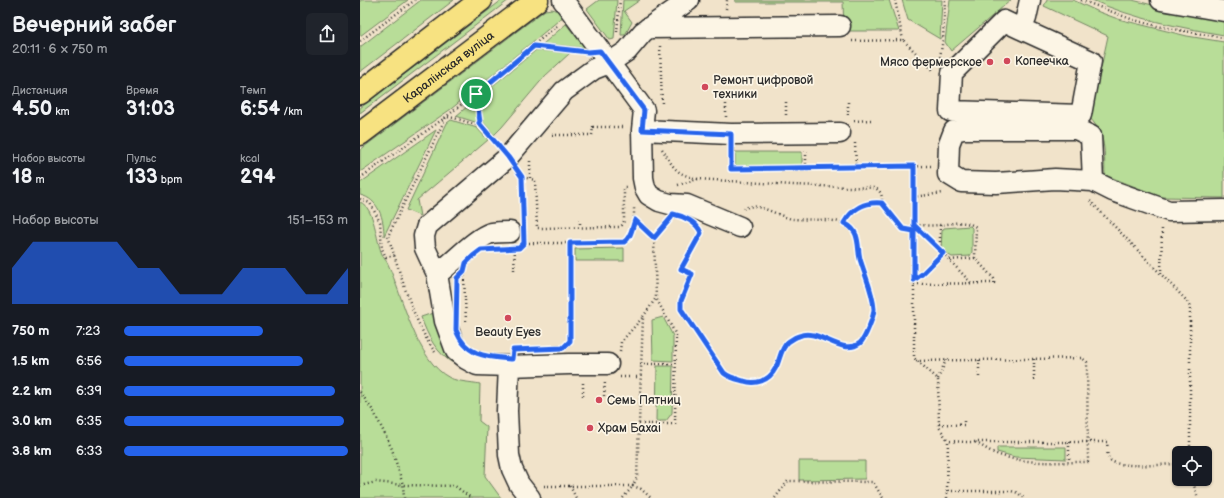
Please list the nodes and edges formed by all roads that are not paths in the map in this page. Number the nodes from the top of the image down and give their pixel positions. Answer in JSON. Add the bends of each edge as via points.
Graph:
{"nodes":[{"id":1,"x":480,"y":0,"type":"edge"},
{"id":2,"x":537,"y":0,"type":"edge"},
{"id":3,"x":689,"y":0,"type":"edge"},
{"id":4,"x":1039,"y":0,"type":"edge"},
{"id":5,"x":1161,"y":0,"type":"edge"},
{"id":6,"x":568,"y":7,"type":"edge"},
{"id":7,"x":1224,"y":11,"type":"edge"},
{"id":8,"x":1020,"y":17,"type":"edge"},
{"id":9,"x":844,"y":33,"type":"road end"},
{"id":10,"x":651,"y":36,"type":"junction"},
{"id":11,"x":605,"y":57,"type":"junction"},
{"id":12,"x":360,"y":93,"type":"edge"},
{"id":13,"x":635,"y":128,"type":"junction"},
{"id":14,"x":840,"y":133,"type":"dead end"},
{"id":15,"x":360,"y":134,"type":"edge"},
{"id":16,"x":1090,"y":190,"type":"junction"},
{"id":17,"x":1224,"y":210,"type":"edge"},
{"id":18,"x":738,"y":226,"type":"road end"},
{"id":19,"x":516,"y":240,"type":"road end"},
{"id":20,"x":436,"y":274,"type":"junction"},
{"id":21,"x":509,"y":366,"type":"junction"},
{"id":22,"x":613,"y":367,"type":"road end"},
{"id":23,"x":538,"y":495,"type":"edge"}],
"edges":[{"from":1,"to":12,"type":"main road"},
{"from":2,"to":15,"type":"main road","name":"Каралінская вуліца"},
{"from":3,"to":10,"type":"street"},
{"from":4,"to":8,"type":"street","via":[[1036,7]]},
{"from":5,"to":7,"type":"street"},
{"from":6,"to":11,"type":"street"},
{"from":8,"to":8,"type":"street","via":[[952,73],[950,111],[1081,115],[1090,61]]},
{"from":9,"to":10,"type":"street"},
{"from":10,"to":11,"type":"street","via":[[639,36],[627,51]]},
{"from":11,"to":13,"type":"street","via":[[644,110]]},
{"from":11,"to":20,"type":"street","via":[[594,69],[564,91],[508,157],[427,226],[424,236],[425,248]]},
{"from":13,"to":14,"type":"street","via":[[731,134]]},
{"from":13,"to":18,"type":"street","via":[[645,188],[649,195],[658,201],[688,205]]},
{"from":16,"to":16,"type":"street","via":[[1091,136],[1076,129],[963,129],[954,131],[948,144],[948,174],[961,182],[996,183],[1056,179]]},
{"from":16,"to":17,"type":"street","via":[[1113,191],[1170,211]]},
{"from":19,"to":20,"type":"street","via":[[491,234],[473,244],[447,268]]},
{"from":20,"to":21,"type":"street","via":[[445,321],[456,351],[478,365]]},
{"from":21,"to":22,"type":"street","via":[[569,364]]},
{"from":21,"to":23,"type":"street","via":[[507,411],[512,469],[519,484]]}]}
